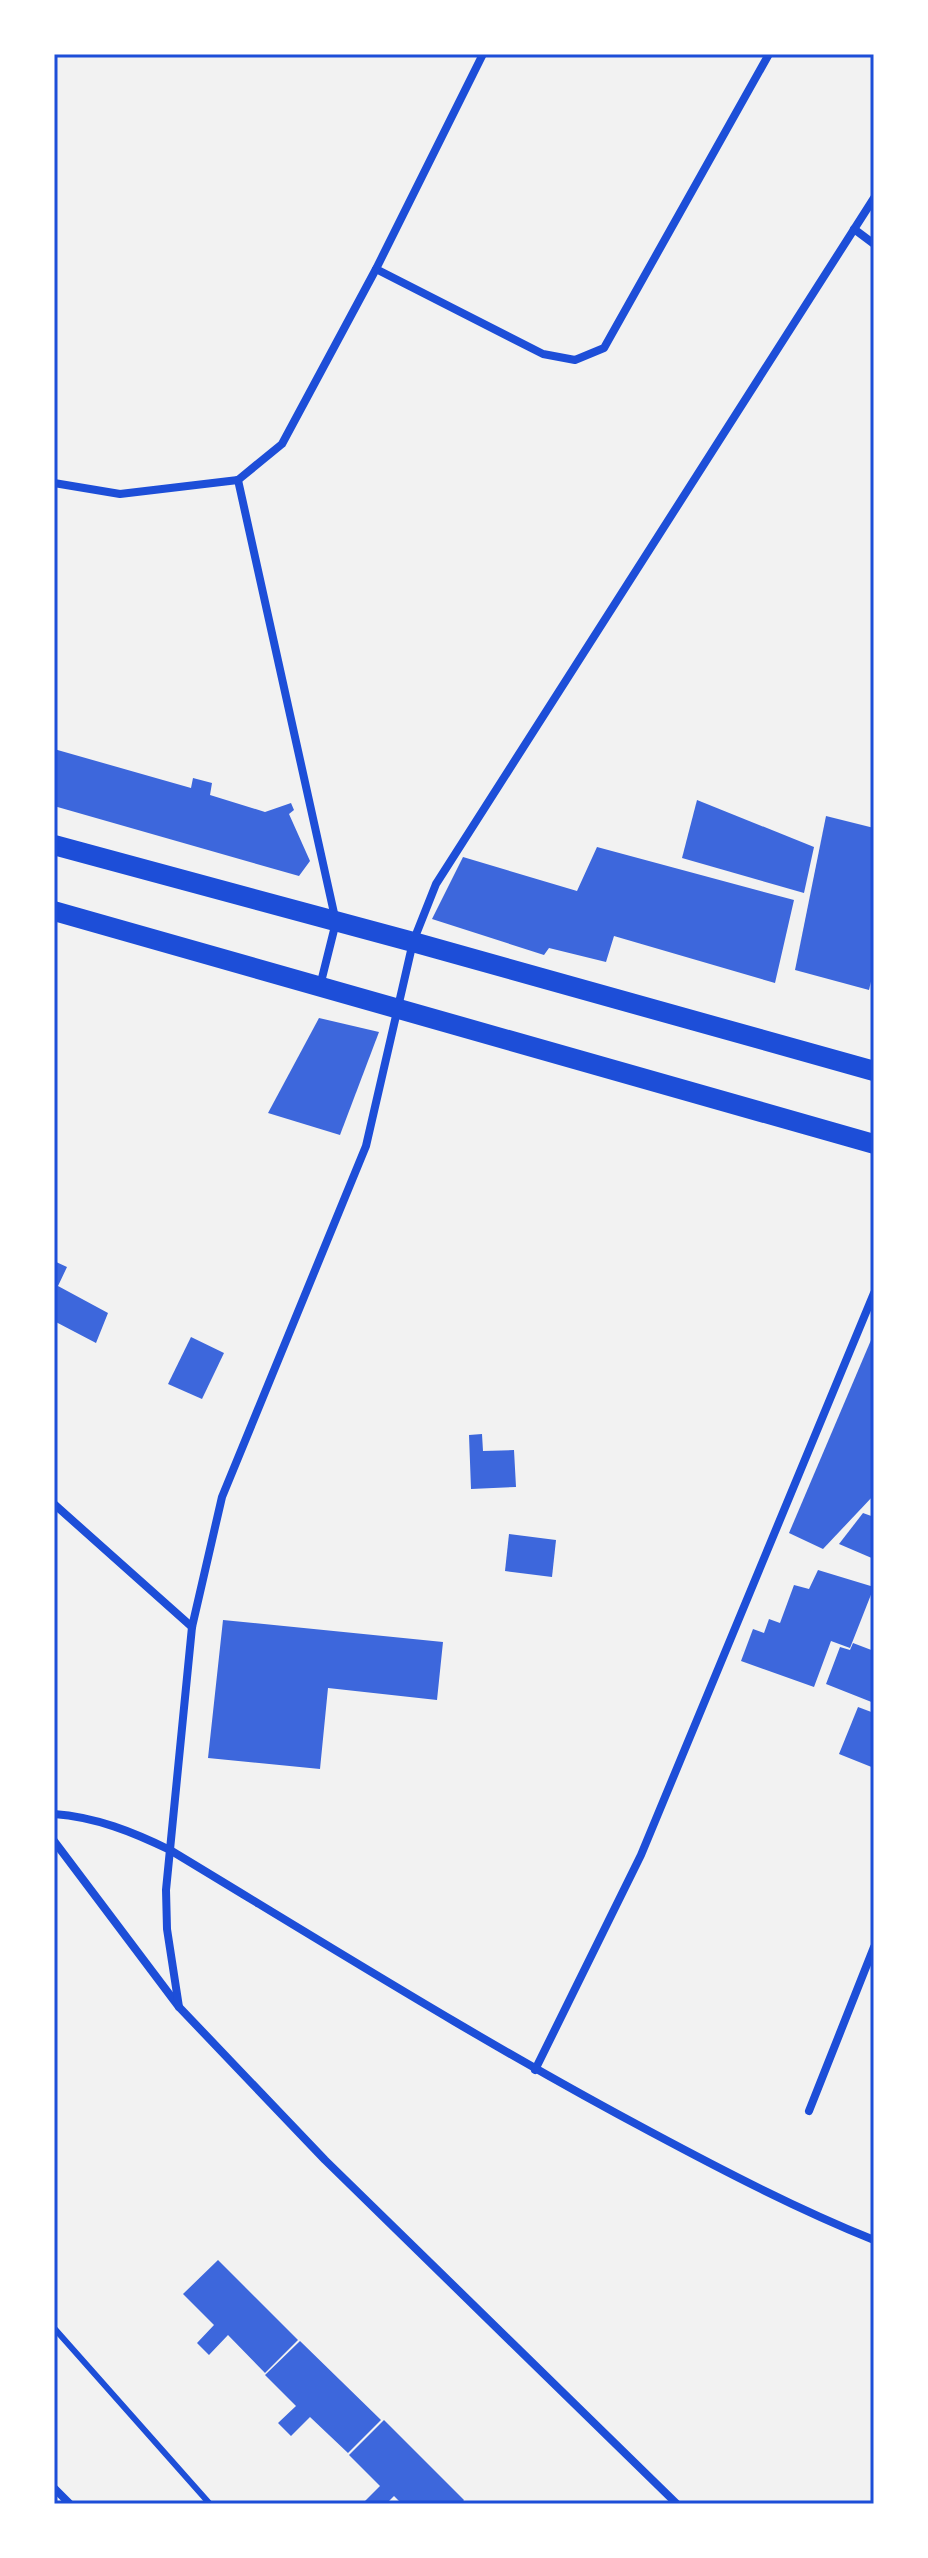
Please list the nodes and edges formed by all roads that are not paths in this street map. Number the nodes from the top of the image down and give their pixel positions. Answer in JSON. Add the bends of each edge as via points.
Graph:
{"nodes":[{"id":1,"x":483,"y":54,"type":"edge"},
{"id":2,"x":769,"y":54,"type":"edge"},
{"id":3,"x":874,"y":198,"type":"edge"},
{"id":4,"x":854,"y":229,"type":"junction"},
{"id":5,"x":874,"y":244,"type":"edge"},
{"id":6,"x":376,"y":269,"type":"junction"},
{"id":7,"x":238,"y":480,"type":"junction"},
{"id":8,"x":54,"y":483,"type":"edge"},
{"id":9,"x":54,"y":845,"type":"edge"},
{"id":10,"x":54,"y":911,"type":"edge"},
{"id":11,"x":336,"y":922,"type":"junction"},
{"id":12,"x":413,"y":942,"type":"junction"},
{"id":13,"x":320,"y":987,"type":"junction"},
{"id":14,"x":398,"y":1007,"type":"junction"},
{"id":15,"x":874,"y":1071,"type":"edge"},
{"id":16,"x":874,"y":1144,"type":"edge"},
{"id":17,"x":874,"y":1293,"type":"edge"},
{"id":18,"x":54,"y":1504,"type":"edge"},
{"id":19,"x":192,"y":1627,"type":"junction"},
{"id":20,"x":54,"y":1814,"type":"edge"},
{"id":21,"x":54,"y":1841,"type":"edge"},
{"id":22,"x":170,"y":1850,"type":"junction"},
{"id":23,"x":874,"y":1947,"type":"edge"},
{"id":24,"x":179,"y":2007,"type":"junction"},
{"id":25,"x":535,"y":2070,"type":"junction"},
{"id":26,"x":809,"y":2111,"type":"dead end"},
{"id":27,"x":874,"y":2240,"type":"edge"},
{"id":28,"x":54,"y":2328,"type":"edge"},
{"id":29,"x":54,"y":2488,"type":"edge"},
{"id":30,"x":70,"y":2504,"type":"edge"},
{"id":31,"x":210,"y":2504,"type":"edge"},
{"id":32,"x":677,"y":2504,"type":"edge"}],
"edges":[{"from":1,"to":6,"type":"street"},
{"from":2,"to":6,"type":"street","via":[[604,348],[575,360],[543,354]]},
{"from":3,"to":4,"type":"street"},
{"from":4,"to":5,"type":"street"},
{"from":4,"to":12,"type":"street","via":[[436,884]]},
{"from":6,"to":7,"type":"street","via":[[282,444]]},
{"from":7,"to":8,"type":"street","via":[[120,494]]},
{"from":7,"to":11,"type":"street"},
{"from":9,"to":11,"type":"main road"},
{"from":10,"to":13,"type":"main road"},
{"from":11,"to":12,"type":"main road"},
{"from":11,"to":13,"type":"street"},
{"from":12,"to":14,"type":"street"},
{"from":12,"to":15,"type":"main road"},
{"from":13,"to":14,"type":"main road"},
{"from":14,"to":16,"type":"main road"},
{"from":14,"to":19,"type":"street","via":[[366,1146],[222,1497]]},
{"from":17,"to":25,"type":"street","via":[[641,1855]]},
{"from":18,"to":19,"type":"street"},
{"from":19,"to":22,"type":"street"},
{"from":20,"to":22,"type":"street","via":[[103,1822]]},
{"from":21,"to":24,"type":"street"},
{"from":22,"to":24,"type":"street","via":[[167,1929]]},
{"from":22,"to":25,"type":"street"},
{"from":23,"to":26,"type":"street"},
{"from":24,"to":32,"type":"street","via":[[346,2181]]},
{"from":25,"to":27,"type":"street","via":[[706,2161]]},
{"from":28,"to":31,"type":"lane"},
{"from":29,"to":30,"type":"street"}]}
